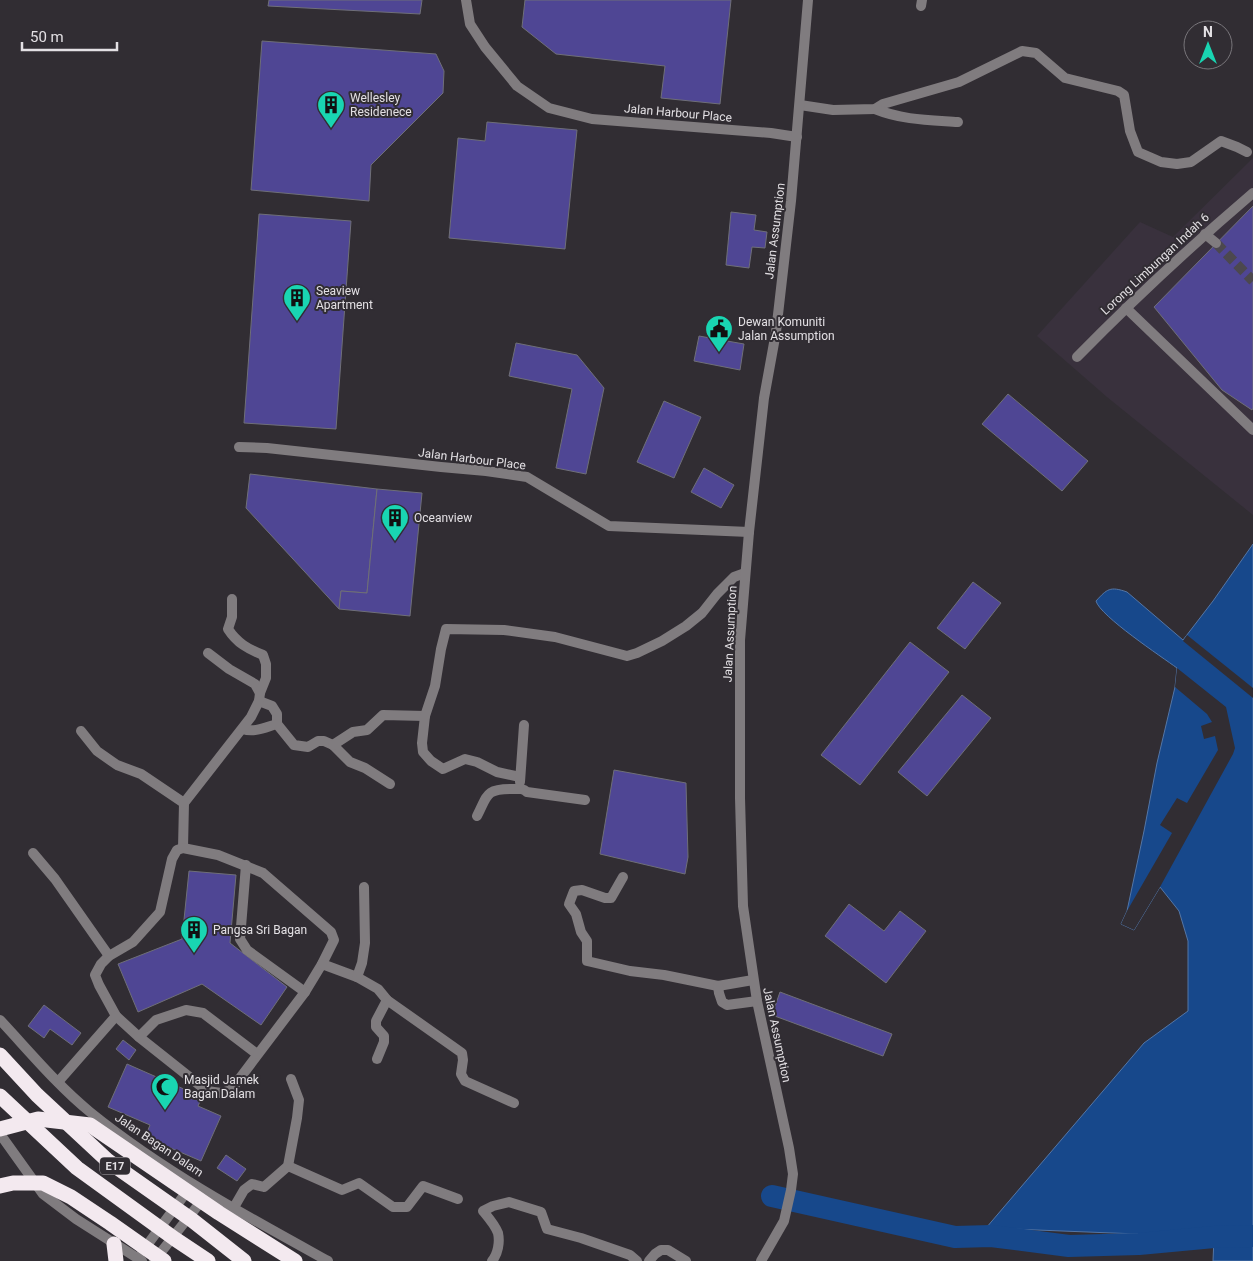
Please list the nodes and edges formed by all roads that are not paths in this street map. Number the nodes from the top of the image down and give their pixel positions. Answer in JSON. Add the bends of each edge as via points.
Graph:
{"nodes":[{"id":1,"x":466,"y":0,"type":"edge"},
{"id":2,"x":808,"y":0,"type":"edge"},
{"id":3,"x":800,"y":106,"type":"junction"},
{"id":4,"x":875,"y":109,"type":"junction"},
{"id":5,"x":958,"y":122,"type":"dead end"},
{"id":6,"x":797,"y":137,"type":"junction"},
{"id":7,"x":1247,"y":152,"type":"dead end"},
{"id":8,"x":1253,"y":192,"type":"edge"},
{"id":9,"x":1205,"y":234,"type":"junction"},
{"id":10,"x":1216,"y":244,"type":"tunnel mouth"},
{"id":11,"x":1126,"y":308,"type":"junction"},
{"id":12,"x":1077,"y":357,"type":"dead end"},
{"id":13,"x":1253,"y":430,"type":"edge"},
{"id":14,"x":239,"y":446,"type":"dead end"},
{"id":15,"x":749,"y":532,"type":"junction"},
{"id":16,"x":745,"y":572,"type":"junction"},
{"id":17,"x":232,"y":598,"type":"dead end"},
{"id":18,"x":208,"y":653,"type":"dead end"},
{"id":19,"x":259,"y":697,"type":"junction"},
{"id":20,"x":425,"y":716,"type":"junction"},
{"id":21,"x":277,"y":724,"type":"junction"},
{"id":22,"x":524,"y":725,"type":"dead end"},
{"id":23,"x":243,"y":729,"type":"junction"},
{"id":24,"x":81,"y":731,"type":"dead end"},
{"id":25,"x":333,"y":745,"type":"junction"},
{"id":26,"x":520,"y":777,"type":"junction"},
{"id":27,"x":390,"y":784,"type":"dead end"},
{"id":28,"x":522,"y":788,"type":"junction"},
{"id":29,"x":585,"y":800,"type":"dead end"},
{"id":30,"x":184,"y":803,"type":"junction"},
{"id":31,"x":477,"y":816,"type":"dead end"},
{"id":32,"x":183,"y":848,"type":"junction"},
{"id":33,"x":33,"y":853,"type":"dead end"},
{"id":34,"x":246,"y":866,"type":"junction"},
{"id":35,"x":623,"y":877,"type":"dead end"},
{"id":36,"x":364,"y":887,"type":"dead end"},
{"id":37,"x":109,"y":956,"type":"junction"},
{"id":38,"x":322,"y":964,"type":"junction"},
{"id":39,"x":357,"y":977,"type":"junction"},
{"id":40,"x":754,"y":980,"type":"junction"},
{"id":41,"x":718,"y":986,"type":"junction"},
{"id":42,"x":305,"y":992,"type":"junction"},
{"id":43,"x":387,"y":1000,"type":"junction"},
{"id":44,"x":758,"y":1001,"type":"junction"},
{"id":45,"x":116,"y":1016,"type":"junction"},
{"id":46,"x":0,"y":1020,"type":"edge"},
{"id":47,"x":139,"y":1037,"type":"junction"},
{"id":48,"x":257,"y":1054,"type":"junction"},
{"id":49,"x":0,"y":1055,"type":"edge"},
{"id":50,"x":377,"y":1059,"type":"dead end"},
{"id":51,"x":291,"y":1079,"type":"dead end"},
{"id":52,"x":58,"y":1082,"type":"junction"},
{"id":53,"x":0,"y":1096,"type":"edge"},
{"id":54,"x":514,"y":1103,"type":"dead end"},
{"id":55,"x":0,"y":1129,"type":"edge"},
{"id":56,"x":0,"y":1134,"type":"edge"},
{"id":57,"x":288,"y":1166,"type":"junction"},
{"id":58,"x":188,"y":1181,"type":"junction"},
{"id":59,"x":0,"y":1186,"type":"edge"},
{"id":60,"x":458,"y":1199,"type":"dead end"},
{"id":61,"x":221,"y":1202,"type":"junction"},
{"id":62,"x":233,"y":1209,"type":"junction"},
{"id":63,"x":114,"y":1244,"type":"junction"},
{"id":64,"x":129,"y":1253,"type":"junction"},
{"id":65,"x":157,"y":1260,"type":"edge"},
{"id":66,"x":116,"y":1261,"type":"edge"},
{"id":67,"x":142,"y":1261,"type":"edge"},
{"id":68,"x":208,"y":1261,"type":"edge"},
{"id":69,"x":244,"y":1261,"type":"edge"},
{"id":70,"x":295,"y":1261,"type":"edge"},
{"id":71,"x":328,"y":1261,"type":"edge"},
{"id":72,"x":492,"y":1261,"type":"edge"},
{"id":73,"x":637,"y":1261,"type":"edge"},
{"id":74,"x":649,"y":1261,"type":"edge"},
{"id":75,"x":686,"y":1261,"type":"edge"},
{"id":76,"x":761,"y":1261,"type":"edge"}],
"edges":[{"from":1,"to":6,"type":"street","name":"Jalan Harbour Place","via":[[470,24],[485,47],[517,86],[549,108],[592,119]]},
{"from":2,"to":3,"type":"street","name":"Jalan Assumption"},
{"from":3,"to":4,"type":"street","via":[[833,110]]},
{"from":3,"to":6,"type":"street","name":"Jalan Assumption"},
{"from":4,"to":5,"type":"street","via":[[910,119]]},
{"from":4,"to":7,"type":"street","via":[[959,82],[1022,52],[1036,53],[1066,78],[1124,95],[1130,132],[1138,152],[1161,162],[1177,164],[1191,162],[1220,141]]},
{"from":6,"to":15,"type":"street","name":"Jalan Assumption","via":[[792,201]]},
{"from":8,"to":9,"type":"street","name":"Lorong Limbungan Indah 6"},
{"from":9,"to":10,"type":"street"},
{"from":9,"to":11,"type":"street","name":"Lorong Limbungan Indah 6"},
{"from":11,"to":12,"type":"street","name":"Lorong Limbungan Indah 6"},
{"from":11,"to":13,"type":"street"},
{"from":14,"to":15,"type":"street","name":"Jalan Harbour Place","via":[[527,477],[609,526]]},
{"from":15,"to":16,"type":"street","name":"Jalan Assumption"},
{"from":16,"to":20,"type":"street","via":[[734,577],[686,626],[662,641],[626,656],[555,638],[504,630],[446,629],[435,686]]},
{"from":16,"to":40,"type":"street","name":"Jalan Assumption","via":[[740,640],[740,798],[743,906]]},
{"from":17,"to":19,"type":"street","via":[[228,629],[248,649],[263,655],[266,664],[266,678]]},
{"from":18,"to":19,"type":"street","via":[[255,684]]},
{"from":19,"to":21,"type":"street","via":[[272,706],[277,714]]},
{"from":19,"to":23,"type":"street"},
{"from":20,"to":25,"type":"street","via":[[383,715],[367,730],[353,732]]},
{"from":20,"to":26,"type":"street","via":[[423,752],[443,769],[465,759]]},
{"from":21,"to":23,"type":"street","via":[[248,731]]},
{"from":21,"to":25,"type":"street","via":[[294,745],[308,747],[318,741]]},
{"from":22,"to":26,"type":"street"},
{"from":23,"to":30,"type":"street"},
{"from":24,"to":30,"type":"street","via":[[96,751],[117,765],[141,774]]},
{"from":25,"to":27,"type":"street","via":[[350,762]]},
{"from":26,"to":28,"type":"street"},
{"from":28,"to":29,"type":"street","via":[[527,792]]},
{"from":28,"to":31,"type":"street","via":[[492,790]]},
{"from":30,"to":32,"type":"street"},
{"from":32,"to":34,"type":"street","via":[[218,855]]},
{"from":32,"to":37,"type":"street","via":[[177,850],[172,859],[160,912],[134,942]]},
{"from":33,"to":37,"type":"street"},
{"from":34,"to":38,"type":"street","via":[[262,873],[331,932],[334,940]]},
{"from":34,"to":42,"type":"street","via":[[240,939],[247,950]]},
{"from":35,"to":41,"type":"street","via":[[611,898],[574,891],[569,904],[587,941],[587,961]]},
{"from":36,"to":39,"type":"street","via":[[365,943]]},
{"from":37,"to":45,"type":"street","via":[[100,964],[96,974]]},
{"from":38,"to":39,"type":"street"},
{"from":38,"to":42,"type":"street"},
{"from":39,"to":43,"type":"street","via":[[378,989]]},
{"from":40,"to":41,"type":"street"},
{"from":40,"to":44,"type":"street","name":"Jalan Assumption"},
{"from":41,"to":44,"type":"street","via":[[722,1002],[728,1005]]},
{"from":42,"to":48,"type":"street"},
{"from":43,"to":50,"type":"street","via":[[376,1021],[376,1028],[384,1036]]},
{"from":43,"to":54,"type":"street","via":[[462,1054],[461,1074],[465,1081]]},
{"from":44,"to":76,"type":"street","name":"Jalan Assumption","via":[[793,1174],[784,1221]]},
{"from":45,"to":47,"type":"street"},
{"from":45,"to":52,"type":"street"},
{"from":46,"to":52,"type":"street","name":"Jalan Bagan Dalam"},
{"from":47,"to":48,"type":"street","via":[[156,1020],[186,1010],[203,1014]]},
{"from":47,"to":48,"type":"street","via":[[207,1090],[221,1093],[231,1090]]},
{"from":49,"to":69,"type":"highway","number":"E17","bridge":true,"via":[[37,1095],[108,1161]]},
{"from":51,"to":57,"type":"street","via":[[299,1100]]},
{"from":52,"to":58,"type":"street","name":"Jalan Bagan Dalam","via":[[126,1140]]},
{"from":53,"to":68,"type":"highway","number":"E17","bridge":true,"via":[[78,1168]]},
{"from":55,"to":70,"type":"highway","bridge":true,"via":[[38,1119],[90,1125]]},
{"from":56,"to":63,"type":"street","via":[[43,1194]]},
{"from":57,"to":60,"type":"street","via":[[342,1190],[359,1183],[393,1207],[407,1207],[423,1186]]},
{"from":57,"to":62,"type":"street","via":[[264,1188],[252,1184],[244,1190]]},
{"from":58,"to":61,"type":"street","name":"Jalan Bagan Dalam"},
{"from":58,"to":64,"type":"street","via":[[186,1194],[142,1252]]},
{"from":59,"to":65,"type":"highway","bridge":true,"via":[[44,1183],[110,1223]]},
{"from":61,"to":62,"type":"street","name":"Jalan Bagan Dalam"},
{"from":61,"to":65,"type":"street","via":[[199,1204]]},
{"from":62,"to":71,"type":"street","name":"Jalan Bagan Dalam"},
{"from":63,"to":64,"type":"street"},
{"from":63,"to":66,"type":"highway"},
{"from":64,"to":67,"type":"street"},
{"from":72,"to":73,"type":"street","via":[[498,1245],[498,1232],[483,1211],[509,1202],[540,1212],[547,1229],[630,1255]]},
{"from":74,"to":75,"type":"street","via":[[661,1250],[668,1250]]}]}
